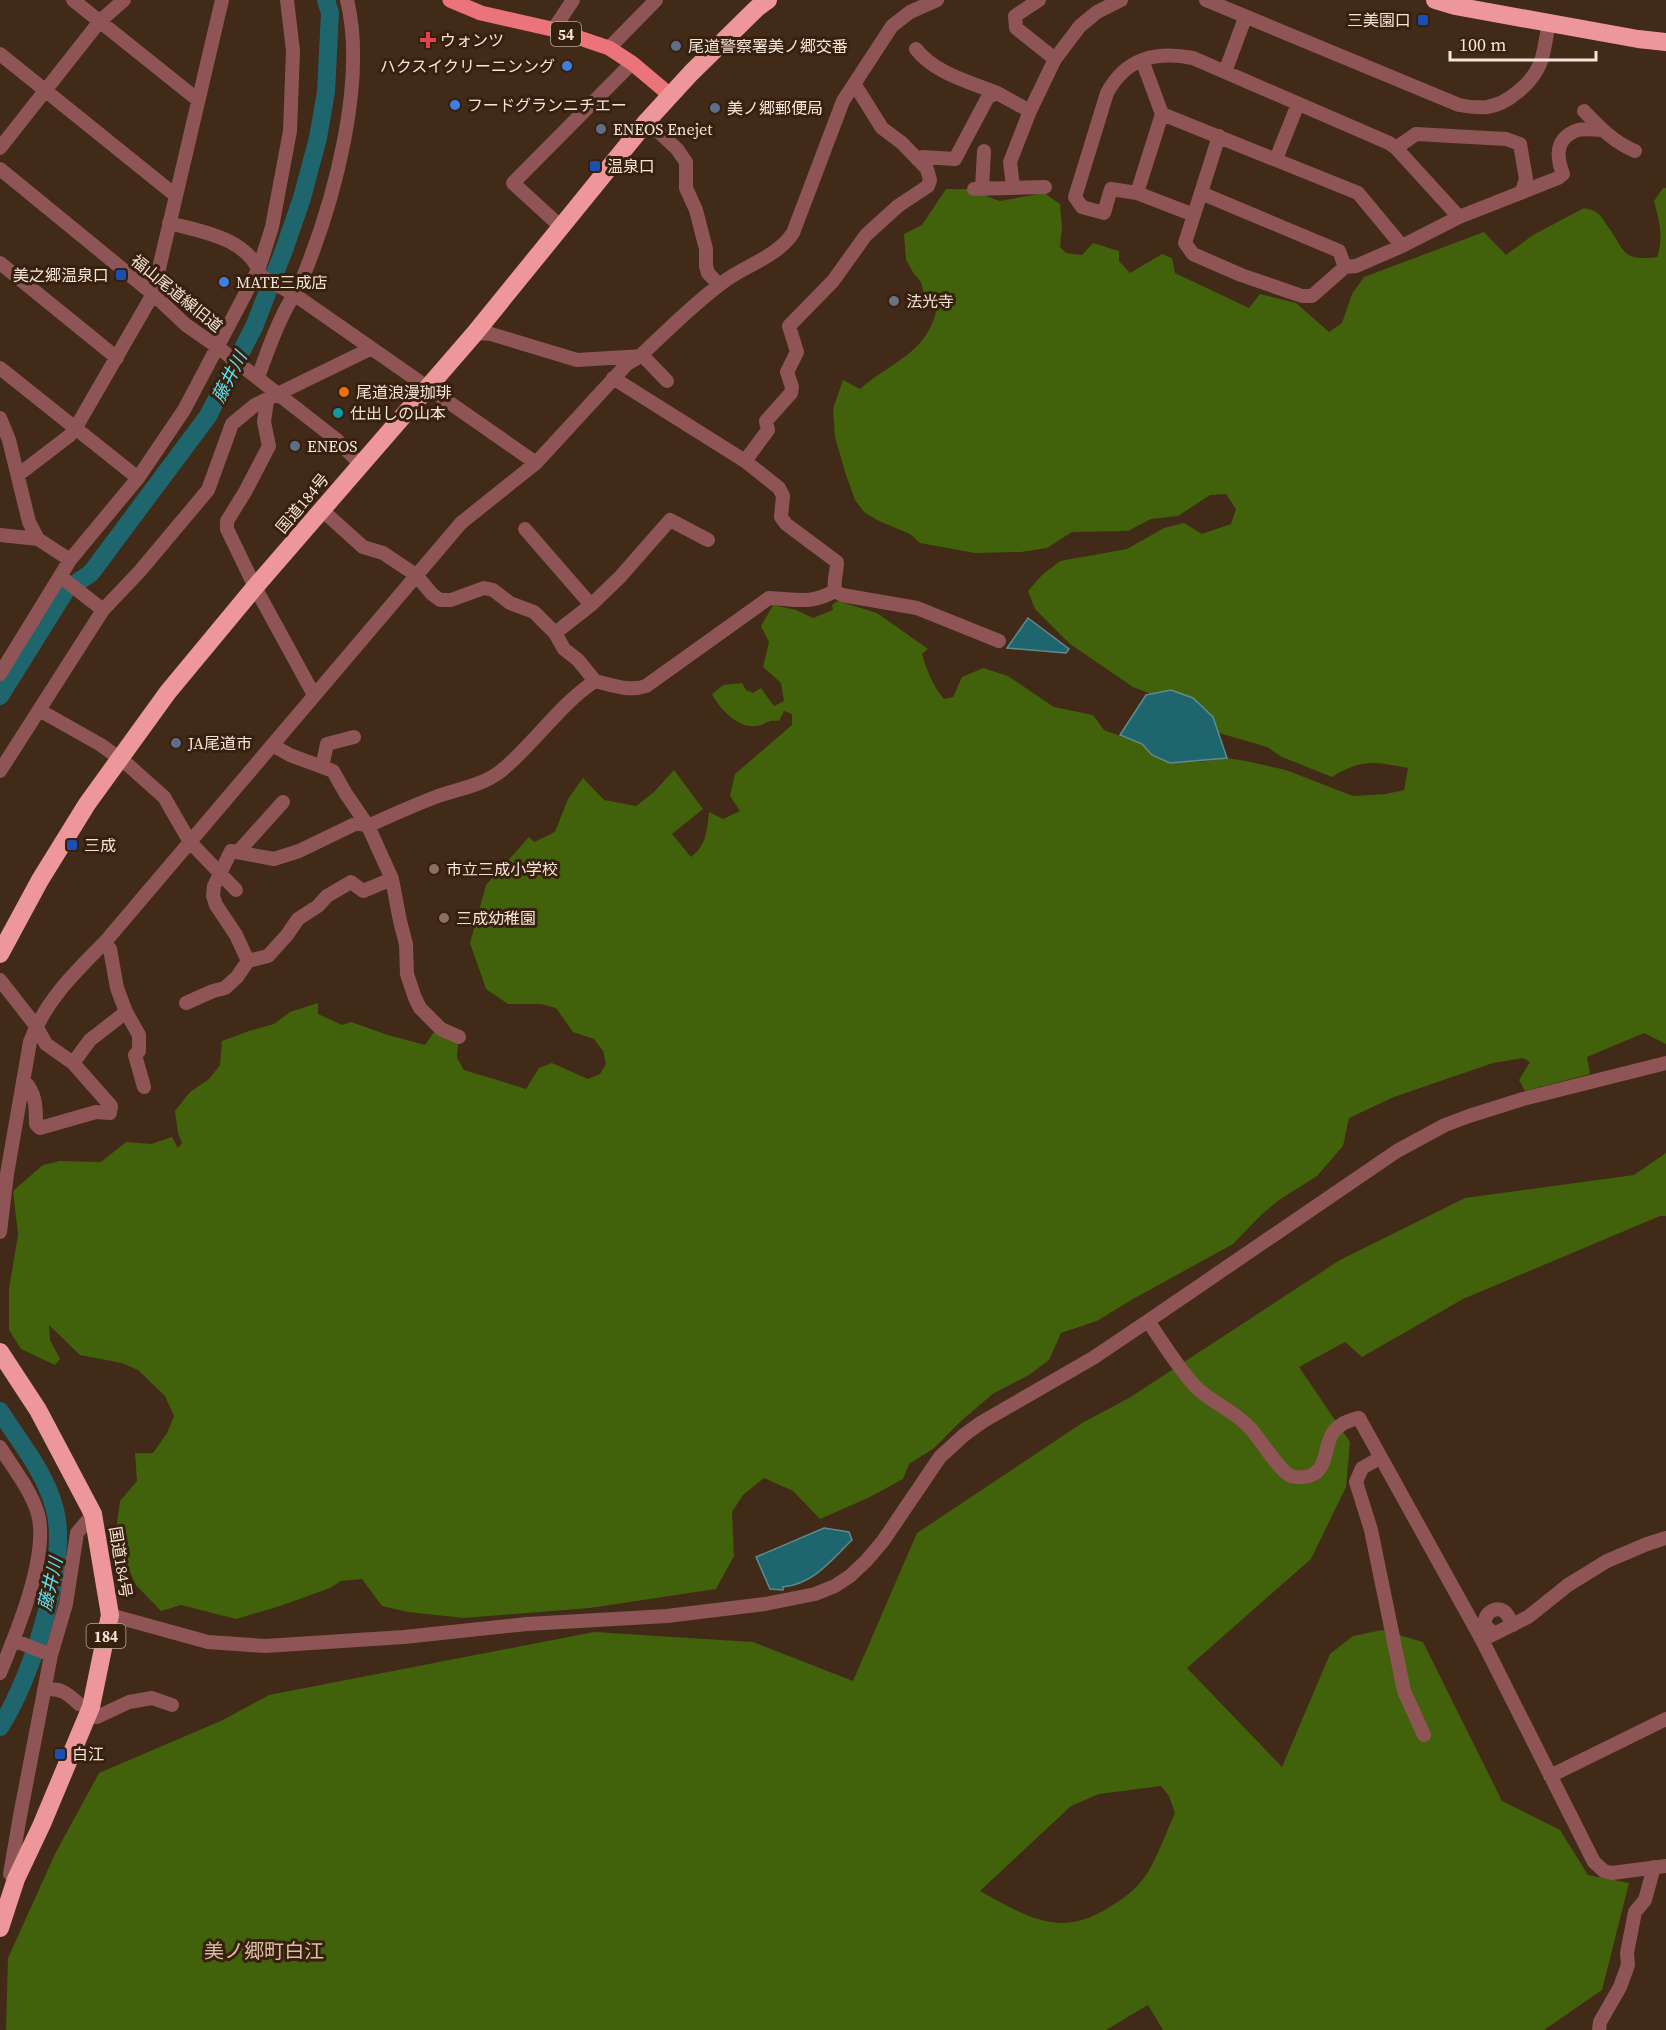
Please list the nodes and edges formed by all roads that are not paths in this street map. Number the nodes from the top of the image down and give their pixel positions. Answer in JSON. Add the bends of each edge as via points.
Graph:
{"nodes":[{"id":1,"x":73,"y":0,"type":"edge"},
{"id":2,"x":124,"y":0,"type":"edge"},
{"id":3,"x":287,"y":0,"type":"edge"},
{"id":4,"x":347,"y":0,"type":"edge"},
{"id":5,"x":450,"y":0,"type":"edge"},
{"id":6,"x":656,"y":0,"type":"edge"},
{"id":7,"x":768,"y":0,"type":"edge"},
{"id":8,"x":937,"y":0,"type":"edge"},
{"id":9,"x":1038,"y":0,"type":"edge"},
{"id":10,"x":1121,"y":0,"type":"edge"},
{"id":11,"x":1206,"y":0,"type":"edge"},
{"id":12,"x":1435,"y":0,"type":"edge"},
{"id":13,"x":219,"y":1,"type":"edge"},
{"id":14,"x":570,"y":1,"type":"edge"},
{"id":15,"x":1245,"y":18,"type":"junction"},
{"id":16,"x":100,"y":21,"type":"junction"},
{"id":17,"x":1549,"y":22,"type":"junction"},
{"id":18,"x":553,"y":30,"type":"junction"},
{"id":19,"x":1666,"y":42,"type":"edge"},
{"id":20,"x":609,"y":48,"type":"junction"},
{"id":21,"x":916,"y":49,"type":"dead end"},
{"id":22,"x":0,"y":54,"type":"edge"},
{"id":23,"x":1055,"y":59,"type":"junction"},
{"id":24,"x":1142,"y":60,"type":"junction"},
{"id":25,"x":632,"y":63,"type":"junction"},
{"id":26,"x":1225,"y":72,"type":"junction"},
{"id":27,"x":855,"y":85,"type":"junction"},
{"id":28,"x":45,"y":91,"type":"junction"},
{"id":29,"x":997,"y":93,"type":"junction"},
{"id":30,"x":670,"y":95,"type":"junction"},
{"id":31,"x":198,"y":100,"type":"junction"},
{"id":32,"x":1298,"y":104,"type":"junction"},
{"id":33,"x":1030,"y":111,"type":"junction"},
{"id":34,"x":1584,"y":111,"type":"dead end"},
{"id":35,"x":1162,"y":114,"type":"junction"},
{"id":36,"x":647,"y":121,"type":"junction"},
{"id":37,"x":1602,"y":130,"type":"junction"},
{"id":38,"x":1219,"y":136,"type":"junction"},
{"id":39,"x":0,"y":148,"type":"edge"},
{"id":40,"x":1396,"y":148,"type":"junction"},
{"id":41,"x":984,"y":151,"type":"dead end"},
{"id":42,"x":1635,"y":152,"type":"dead end"},
{"id":43,"x":917,"y":159,"type":"junction"},
{"id":44,"x":1276,"y":159,"type":"junction"},
{"id":45,"x":0,"y":169,"type":"edge"},
{"id":46,"x":1014,"y":187,"type":"junction"},
{"id":47,"x":1045,"y":187,"type":"dead end"},
{"id":48,"x":1522,"y":191,"type":"junction"},
{"id":49,"x":1201,"y":193,"type":"junction"},
{"id":50,"x":1137,"y":194,"type":"junction"},
{"id":51,"x":175,"y":195,"type":"junction"},
{"id":52,"x":1194,"y":215,"type":"junction"},
{"id":53,"x":1458,"y":217,"type":"junction"},
{"id":54,"x":169,"y":223,"type":"junction"},
{"id":55,"x":561,"y":227,"type":"junction"},
{"id":56,"x":1402,"y":246,"type":"junction"},
{"id":57,"x":0,"y":263,"type":"edge"},
{"id":58,"x":1345,"y":267,"type":"junction"},
{"id":59,"x":260,"y":272,"type":"junction"},
{"id":60,"x":719,"y":285,"type":"junction"},
{"id":61,"x":153,"y":294,"type":"junction"},
{"id":62,"x":291,"y":294,"type":"junction"},
{"id":63,"x":475,"y":333,"type":"junction"},
{"id":64,"x":218,"y":347,"type":"junction"},
{"id":65,"x":370,"y":349,"type":"junction"},
{"id":66,"x":639,"y":357,"type":"junction"},
{"id":67,"x":117,"y":358,"type":"junction"},
{"id":68,"x":0,"y":368,"type":"edge"},
{"id":69,"x":255,"y":375,"type":"junction"},
{"id":70,"x":613,"y":378,"type":"junction"},
{"id":71,"x":667,"y":381,"type":"dead end"},
{"id":72,"x":427,"y":388,"type":"junction"},
{"id":73,"x":273,"y":397,"type":"junction"},
{"id":74,"x":0,"y":418,"type":"edge"},
{"id":75,"x":75,"y":429,"type":"junction"},
{"id":76,"x":745,"y":461,"type":"junction"},
{"id":77,"x":536,"y":463,"type":"junction"},
{"id":78,"x":361,"y":465,"type":"junction"},
{"id":79,"x":18,"y":475,"type":"junction"},
{"id":80,"x":138,"y":478,"type":"junction"},
{"id":81,"x":322,"y":510,"type":"junction"},
{"id":82,"x":525,"y":530,"type":"dead end"},
{"id":83,"x":0,"y":535,"type":"edge"},
{"id":84,"x":38,"y":539,"type":"junction"},
{"id":85,"x":708,"y":540,"type":"dead end"},
{"id":86,"x":70,"y":560,"type":"junction"},
{"id":87,"x":416,"y":575,"type":"junction"},
{"id":88,"x":63,"y":579,"type":"junction"},
{"id":89,"x":255,"y":587,"type":"junction"},
{"id":90,"x":835,"y":591,"type":"junction"},
{"id":91,"x":99,"y":606,"type":"junction"},
{"id":92,"x":591,"y":606,"type":"junction"},
{"id":93,"x":555,"y":633,"type":"junction"},
{"id":94,"x":999,"y":640,"type":"dead end"},
{"id":95,"x":0,"y":674,"type":"edge"},
{"id":96,"x":595,"y":681,"type":"junction"},
{"id":97,"x":314,"y":695,"type":"junction"},
{"id":98,"x":39,"y":710,"type":"junction"},
{"id":99,"x":354,"y":737,"type":"dead end"},
{"id":100,"x":272,"y":745,"type":"junction"},
{"id":101,"x":118,"y":759,"type":"junction"},
{"id":102,"x":322,"y":767,"type":"junction"},
{"id":103,"x":0,"y":771,"type":"edge"},
{"id":104,"x":283,"y":802,"type":"dead end"},
{"id":105,"x":368,"y":825,"type":"junction"},
{"id":106,"x":190,"y":842,"type":"junction"},
{"id":107,"x":239,"y":851,"type":"junction"},
{"id":108,"x":220,"y":873,"type":"junction"},
{"id":109,"x":392,"y":879,"type":"junction"},
{"id":110,"x":236,"y":890,"type":"dead end"},
{"id":111,"x":105,"y":942,"type":"junction"},
{"id":112,"x":0,"y":954,"type":"edge"},
{"id":113,"x":248,"y":961,"type":"junction"},
{"id":114,"x":0,"y":980,"type":"edge"},
{"id":115,"x":186,"y":1004,"type":"dead end"},
{"id":116,"x":126,"y":1012,"type":"junction"},
{"id":117,"x":36,"y":1026,"type":"junction"},
{"id":118,"x":459,"y":1037,"type":"dead end"},
{"id":119,"x":73,"y":1063,"type":"junction"},
{"id":120,"x":1666,"y":1063,"type":"edge"},
{"id":121,"x":23,"y":1080,"type":"junction"},
{"id":122,"x":144,"y":1087,"type":"dead end"},
{"id":123,"x":0,"y":1232,"type":"edge"},
{"id":124,"x":1148,"y":1321,"type":"junction"},
{"id":125,"x":0,"y":1352,"type":"edge"},
{"id":126,"x":0,"y":1447,"type":"edge"},
{"id":127,"x":1380,"y":1458,"type":"junction"},
{"id":128,"x":93,"y":1514,"type":"junction"},
{"id":129,"x":1666,"y":1538,"type":"edge"},
{"id":130,"x":110,"y":1615,"type":"junction"},
{"id":131,"x":1513,"y":1625,"type":"junction"},
{"id":132,"x":1496,"y":1633,"type":"junction"},
{"id":133,"x":14,"y":1640,"type":"junction"},
{"id":134,"x":1482,"y":1640,"type":"junction"},
{"id":135,"x":51,"y":1655,"type":"junction"},
{"id":136,"x":2,"y":1665,"type":"edge"},
{"id":137,"x":44,"y":1690,"type":"junction"},
{"id":138,"x":172,"y":1705,"type":"dead end"},
{"id":139,"x":84,"y":1709,"type":"junction"},
{"id":140,"x":1666,"y":1719,"type":"edge"},
{"id":141,"x":1424,"y":1735,"type":"dead end"},
{"id":142,"x":1550,"y":1776,"type":"junction"},
{"id":143,"x":1660,"y":1866,"type":"edge"},
{"id":144,"x":16,"y":1880,"type":"junction"},
{"id":145,"x":0,"y":1928,"type":"edge"},
{"id":146,"x":1599,"y":2030,"type":"edge"}],
"edges":[{"from":1,"to":16,"type":"street"},
{"from":2,"to":16,"type":"street"},
{"from":3,"to":59,"type":"street","via":[[293,51],[290,131]]},
{"from":4,"to":62,"type":"street","via":[[353,48],[346,129],[324,216]]},
{"from":5,"to":18,"type":"main road","number":"54","via":[[481,13]]},
{"from":6,"to":20,"type":"street"},
{"from":7,"to":30,"type":"highway","name":"国道184号"},
{"from":8,"to":27,"type":"street","via":[[910,12],[892,26]]},
{"from":9,"to":23,"type":"street","via":[[1015,16],[1016,28]]},
{"from":10,"to":23,"type":"street","via":[[1080,26]]},
{"from":11,"to":15,"type":"street"},
{"from":12,"to":17,"type":"highway"},
{"from":13,"to":31,"type":"street"},
{"from":14,"to":18,"type":"street"},
{"from":15,"to":17,"type":"street","via":[[1459,105],[1476,108],[1502,102],[1531,79],[1540,63]]},
{"from":15,"to":26,"type":"street"},
{"from":16,"to":28,"type":"street"},
{"from":16,"to":31,"type":"street"},
{"from":17,"to":19,"type":"highway"},
{"from":18,"to":20,"type":"main road","number":"54"},
{"from":20,"to":25,"type":"main road","number":"54"},
{"from":21,"to":29,"type":"street","via":[[944,71]]},
{"from":22,"to":28,"type":"street"},
{"from":23,"to":33,"type":"street"},
{"from":24,"to":26,"type":"street","via":[[1177,55]]},
{"from":24,"to":35,"type":"street"},
{"from":24,"to":50,"type":"street","via":[[1114,79],[1107,93],[1075,197],[1082,207],[1104,213],[1112,189]]},
{"from":25,"to":30,"type":"main road","number":"54"},
{"from":25,"to":55,"type":"street","via":[[513,183]]},
{"from":26,"to":32,"type":"street"},
{"from":27,"to":43,"type":"street","via":[[882,128]]},
{"from":27,"to":60,"type":"street","via":[[843,101],[793,233],[774,253]]},
{"from":28,"to":39,"type":"street"},
{"from":28,"to":51,"type":"street"},
{"from":29,"to":33,"type":"street"},
{"from":29,"to":43,"type":"street","via":[[988,98],[955,159]]},
{"from":30,"to":36,"type":"highway","name":"国道184号"},
{"from":31,"to":51,"type":"street"},
{"from":32,"to":40,"type":"street"},
{"from":32,"to":44,"type":"street"},
{"from":33,"to":46,"type":"street","via":[[1010,162]]},
{"from":34,"to":37,"type":"street"},
{"from":35,"to":38,"type":"street"},
{"from":35,"to":50,"type":"street"},
{"from":36,"to":55,"type":"highway","name":"国道184号"},
{"from":36,"to":60,"type":"street","via":[[686,162],[686,188],[699,221],[706,266]]},
{"from":37,"to":42,"type":"street"},
{"from":37,"to":48,"type":"street","via":[[1579,130],[1566,137],[1557,158],[1563,174]]},
{"from":38,"to":44,"type":"street"},
{"from":38,"to":49,"type":"street"},
{"from":40,"to":48,"type":"street","via":[[1416,134],[1520,144],[1526,179]]},
{"from":40,"to":53,"type":"street"},
{"from":41,"to":46,"type":"street","via":[[978,188]]},
{"from":43,"to":76,"type":"street","via":[[927,169],[928,186],[898,206],[867,235],[833,281],[789,326],[797,352],[787,372],[791,393],[766,421],[768,430]]},
{"from":44,"to":56,"type":"street","via":[[1358,194]]},
{"from":45,"to":61,"type":"street","name":"福山尾道線旧道"},
{"from":46,"to":47,"type":"street"},
{"from":48,"to":53,"type":"street"},
{"from":49,"to":52,"type":"street"},
{"from":49,"to":58,"type":"street","via":[[1339,251]]},
{"from":50,"to":52,"type":"street"},
{"from":51,"to":54,"type":"street"},
{"from":52,"to":58,"type":"street","via":[[1185,243],[1193,254],[1241,275],[1312,296]]},
{"from":53,"to":56,"type":"street"},
{"from":54,"to":59,"type":"street","via":[[225,238],[251,256]]},
{"from":54,"to":61,"type":"street"},
{"from":55,"to":63,"type":"highway","name":"国道184号"},
{"from":56,"to":58,"type":"street"},
{"from":57,"to":67,"type":"street"},
{"from":59,"to":62,"type":"street"},
{"from":59,"to":64,"type":"street"},
{"from":60,"to":66,"type":"street"},
{"from":61,"to":64,"type":"street","name":"福山尾道線旧道","via":[[186,325]]},
{"from":61,"to":67,"type":"street"},
{"from":62,"to":65,"type":"street"},
{"from":62,"to":69,"type":"street"},
{"from":63,"to":66,"type":"street","via":[[491,334],[577,360]]},
{"from":63,"to":72,"type":"highway","name":"国道184号"},
{"from":64,"to":69,"type":"street","name":"福山尾道線旧道"},
{"from":64,"to":80,"type":"street","via":[[184,410]]},
{"from":65,"to":72,"type":"street"},
{"from":65,"to":73,"type":"street"},
{"from":66,"to":70,"type":"street"},
{"from":66,"to":71,"type":"street","via":[[644,356]]},
{"from":67,"to":75,"type":"street"},
{"from":68,"to":75,"type":"street"},
{"from":69,"to":73,"type":"street","name":"福山尾道線旧道"},
{"from":70,"to":76,"type":"street"},
{"from":70,"to":77,"type":"street"},
{"from":72,"to":77,"type":"street"},
{"from":72,"to":78,"type":"highway","name":"国道184号"},
{"from":73,"to":78,"type":"street","name":"福山尾道線旧道","via":[[337,440]]},
{"from":73,"to":89,"type":"street","via":[[264,422],[268,446],[227,521],[227,529]]},
{"from":73,"to":91,"type":"street","via":[[255,405],[232,424],[208,490],[140,571]]},
{"from":74,"to":79,"type":"street"},
{"from":75,"to":79,"type":"street"},
{"from":75,"to":80,"type":"street"},
{"from":76,"to":90,"type":"street","via":[[779,489],[783,496],[781,517],[786,524],[837,562]]},
{"from":77,"to":87,"type":"street","via":[[461,523]]},
{"from":78,"to":81,"type":"highway","name":"国道184号"},
{"from":79,"to":84,"type":"street","via":[[29,522]]},
{"from":80,"to":86,"type":"street"},
{"from":81,"to":87,"type":"street","via":[[363,547],[383,553]]},
{"from":81,"to":89,"type":"highway","name":"国道184号"},
{"from":82,"to":92,"type":"street"},
{"from":83,"to":84,"type":"street"},
{"from":84,"to":86,"type":"street"},
{"from":85,"to":92,"type":"street","via":[[670,520]]},
{"from":86,"to":88,"type":"street"},
{"from":87,"to":93,"type":"street","via":[[440,600],[484,588],[493,590],[510,603],[534,612]]},
{"from":87,"to":97,"type":"street"},
{"from":88,"to":91,"type":"street"},
{"from":88,"to":95,"type":"street"},
{"from":89,"to":97,"type":"street"},
{"from":89,"to":101,"type":"highway","name":"国道184号"},
{"from":90,"to":94,"type":"street","via":[[917,608]]},
{"from":90,"to":96,"type":"street","via":[[819,599],[769,598],[646,686],[637,689]]},
{"from":91,"to":98,"type":"street"},
{"from":92,"to":93,"type":"street"},
{"from":93,"to":96,"type":"street","via":[[564,649]]},
{"from":96,"to":105,"type":"street","via":[[487,780]]},
{"from":97,"to":100,"type":"street"},
{"from":98,"to":101,"type":"street"},
{"from":98,"to":103,"type":"street"},
{"from":99,"to":102,"type":"street","via":[[327,744]]},
{"from":100,"to":102,"type":"street"},
{"from":100,"to":106,"type":"street"},
{"from":101,"to":106,"type":"street","via":[[164,797]]},
{"from":101,"to":112,"type":"highway","name":"国道184号","via":[[52,861]]},
{"from":102,"to":105,"type":"street","via":[[333,771]]},
{"from":104,"to":107,"type":"street"},
{"from":105,"to":107,"type":"street","via":[[357,823],[274,859]]},
{"from":105,"to":109,"type":"street"},
{"from":106,"to":108,"type":"street"},
{"from":106,"to":111,"type":"street"},
{"from":107,"to":108,"type":"street","via":[[231,851]]},
{"from":108,"to":110,"type":"street"},
{"from":108,"to":113,"type":"street","via":[[213,896]]},
{"from":109,"to":113,"type":"street","via":[[363,891],[351,882],[298,919],[268,956]]},
{"from":109,"to":118,"type":"street","via":[[406,944],[407,974],[415,998],[441,1029]]},
{"from":111,"to":116,"type":"street"},
{"from":111,"to":117,"type":"street","via":[[49,1003]]},
{"from":113,"to":115,"type":"street","via":[[225,988]]},
{"from":114,"to":117,"type":"street"},
{"from":116,"to":119,"type":"street","via":[[90,1040]]},
{"from":116,"to":122,"type":"street","via":[[138,1035],[139,1051],[135,1055]]},
{"from":117,"to":119,"type":"street","via":[[46,1044]]},
{"from":117,"to":121,"type":"street"},
{"from":119,"to":121,"type":"street","via":[[111,1106],[110,1113],[96,1112],[40,1128],[36,1124],[31,1088]]},
{"from":120,"to":124,"type":"street","via":[[1523,1099],[1445,1125],[1372,1167]]},
{"from":121,"to":123,"type":"street"},
{"from":124,"to":127,"type":"street","via":[[1196,1388],[1249,1426],[1291,1476],[1311,1475],[1319,1469],[1329,1437],[1346,1420],[1359,1418]]},
{"from":124,"to":130,"type":"street","via":[[1093,1358],[982,1422],[950,1446],[866,1561],[835,1586],[816,1594],[667,1616],[265,1646],[208,1642]]},
{"from":125,"to":128,"type":"highway","name":"国道184号","number":"184","via":[[38,1410]]},
{"from":126,"to":133,"type":"street","via":[[32,1499],[41,1537],[35,1573]]},
{"from":127,"to":134,"type":"street"},
{"from":127,"to":141,"type":"street","via":[[1362,1468],[1356,1482],[1371,1530],[1404,1691]]},
{"from":128,"to":130,"type":"highway","name":"国道184号","number":"184"},
{"from":128,"to":135,"type":"street","via":[[77,1533],[66,1604]]},
{"from":129,"to":131,"type":"street","via":[[1607,1561]]},
{"from":130,"to":139,"type":"highway","name":"国道184号","number":"184"},
{"from":131,"to":132,"type":"street"},
{"from":131,"to":132,"type":"street","via":[[1504,1612],[1490,1612],[1485,1625]]},
{"from":132,"to":134,"type":"street"},
{"from":133,"to":135,"type":"street"},
{"from":133,"to":136,"type":"street"},
{"from":134,"to":142,"type":"street"},
{"from":135,"to":137,"type":"street"},
{"from":137,"to":139,"type":"street","via":[[55,1688],[65,1692]]},
{"from":137,"to":144,"type":"street","via":[[10,1874]]},
{"from":138,"to":139,"type":"street","via":[[152,1698],[129,1702],[97,1717]]},
{"from":139,"to":144,"type":"highway","name":"国道184号","number":"184","via":[[42,1824]]},
{"from":140,"to":142,"type":"street"},
{"from":142,"to":143,"type":"street","via":[[1594,1862],[1604,1871]]},
{"from":143,"to":146,"type":"street","via":[[1645,1900],[1635,1912],[1628,1965]]},
{"from":144,"to":145,"type":"highway","name":"国道184号","number":"184"}]}
